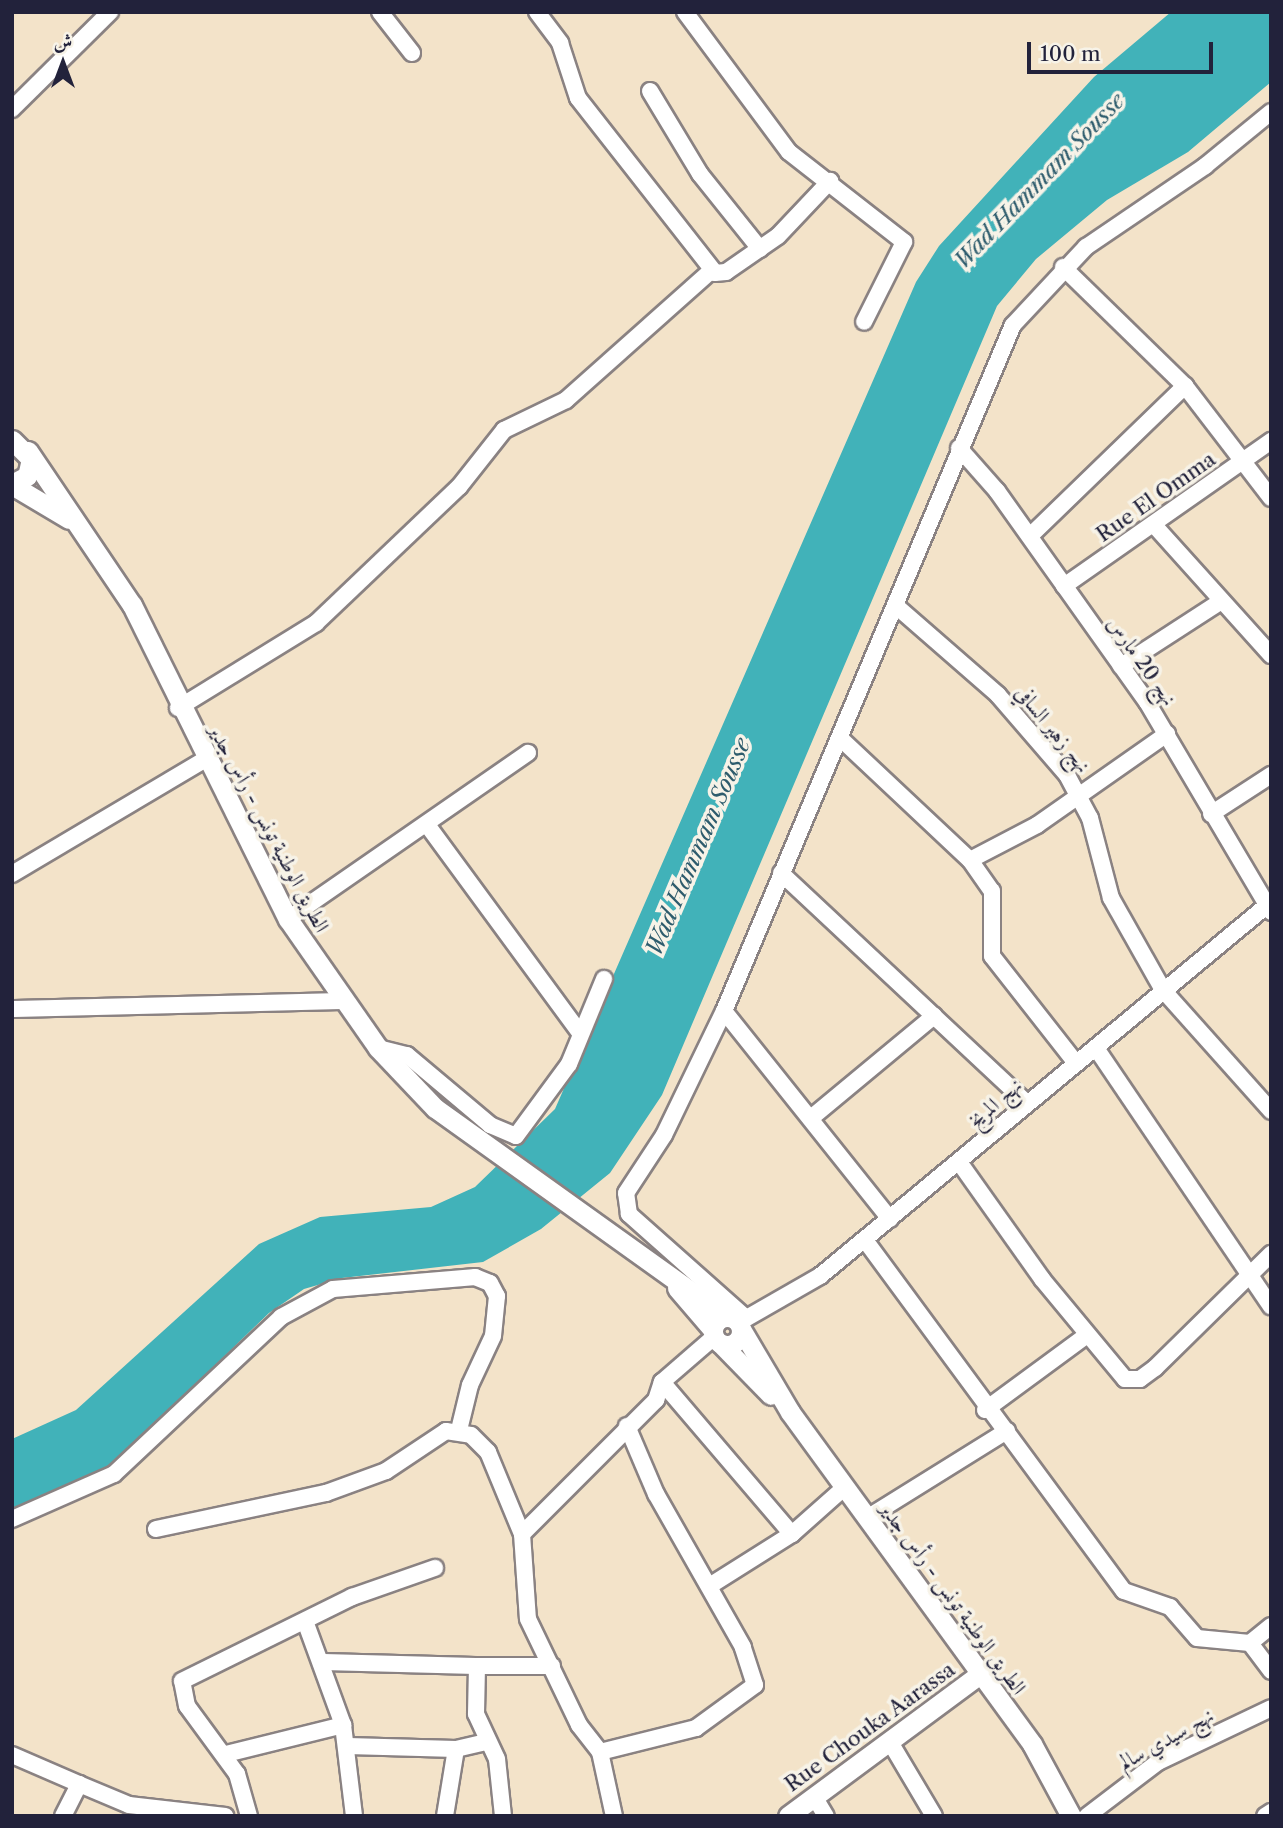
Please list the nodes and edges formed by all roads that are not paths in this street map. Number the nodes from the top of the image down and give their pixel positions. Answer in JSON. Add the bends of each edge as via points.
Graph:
{"nodes":[{"id":1,"x":110,"y":12,"type":"edge"},
{"id":2,"x":380,"y":12,"type":"edge"},
{"id":3,"x":537,"y":12,"type":"edge"},
{"id":4,"x":685,"y":12,"type":"edge"},
{"id":5,"x":412,"y":53,"type":"dead end"},
{"id":6,"x":650,"y":91,"type":"dead end"},
{"id":7,"x":12,"y":109,"type":"edge"},
{"id":8,"x":1271,"y":111,"type":"edge"},
{"id":9,"x":830,"y":181,"type":"junction"},
{"id":10,"x":760,"y":249,"type":"junction"},
{"id":11,"x":1063,"y":267,"type":"junction"},
{"id":12,"x":712,"y":270,"type":"junction"},
{"id":13,"x":864,"y":322,"type":"dead end"},
{"id":14,"x":1185,"y":386,"type":"junction"},
{"id":15,"x":1271,"y":441,"type":"edge"},
{"id":16,"x":19,"y":442,"type":"edge"},
{"id":17,"x":959,"y":448,"type":"junction"},
{"id":18,"x":1245,"y":461,"type":"junction"},
{"id":19,"x":12,"y":485,"type":"edge"},
{"id":20,"x":1271,"y":498,"type":"edge"},
{"id":21,"x":1154,"y":524,"type":"junction"},
{"id":22,"x":78,"y":526,"type":"junction"},
{"id":23,"x":1030,"y":536,"type":"junction"},
{"id":24,"x":1064,"y":586,"type":"junction"},
{"id":25,"x":1220,"y":602,"type":"junction"},
{"id":26,"x":895,"y":605,"type":"junction"},
{"id":27,"x":1271,"y":655,"type":"edge"},
{"id":28,"x":1121,"y":666,"type":"junction"},
{"id":29,"x":178,"y":708,"type":"junction"},
{"id":30,"x":1167,"y":734,"type":"junction"},
{"id":31,"x":841,"y":738,"type":"junction"},
{"id":32,"x":528,"y":753,"type":"dead end"},
{"id":33,"x":204,"y":760,"type":"junction"},
{"id":34,"x":1271,"y":775,"type":"edge"},
{"id":35,"x":1079,"y":797,"type":"junction"},
{"id":36,"x":1211,"y":814,"type":"junction"},
{"id":37,"x":428,"y":826,"type":"junction"},
{"id":38,"x":970,"y":860,"type":"junction"},
{"id":39,"x":781,"y":873,"type":"junction"},
{"id":40,"x":12,"y":874,"type":"edge"},
{"id":41,"x":1269,"y":907,"type":"edge"},
{"id":42,"x":288,"y":919,"type":"junction"},
{"id":43,"x":604,"y":979,"type":"dead end"},
{"id":44,"x":1163,"y":990,"type":"junction"},
{"id":45,"x":344,"y":1001,"type":"junction"},
{"id":46,"x":12,"y":1009,"type":"edge"},
{"id":47,"x":724,"y":1011,"type":"junction"},
{"id":48,"x":934,"y":1016,"type":"junction"},
{"id":49,"x":581,"y":1034,"type":"junction"},
{"id":50,"x":378,"y":1048,"type":"junction"},
{"id":51,"x":1096,"y":1048,"type":"junction"},
{"id":52,"x":1076,"y":1063,"type":"junction"},
{"id":53,"x":1027,"y":1103,"type":"junction"},
{"id":54,"x":1271,"y":1111,"type":"edge"},
{"id":55,"x":811,"y":1118,"type":"junction"},
{"id":56,"x":959,"y":1162,"type":"junction"},
{"id":57,"x":890,"y":1219,"type":"junction"},
{"id":58,"x":865,"y":1240,"type":"junction"},
{"id":59,"x":1271,"y":1254,"type":"edge"},
{"id":60,"x":1244,"y":1274,"type":"junction"},
{"id":61,"x":1271,"y":1306,"type":"edge"},
{"id":62,"x":729,"y":1328,"type":"junction"},
{"id":63,"x":1087,"y":1335,"type":"junction"},
{"id":64,"x":662,"y":1381,"type":"junction"},
{"id":65,"x":985,"y":1410,"type":"junction"},
{"id":66,"x":627,"y":1426,"type":"junction"},
{"id":67,"x":459,"y":1430,"type":"junction"},
{"id":68,"x":1007,"y":1431,"type":"junction"},
{"id":69,"x":845,"y":1487,"type":"junction"},
{"id":70,"x":867,"y":1518,"type":"junction"},
{"id":71,"x":12,"y":1519,"type":"edge"},
{"id":72,"x":156,"y":1529,"type":"dead end"},
{"id":73,"x":522,"y":1534,"type":"junction"},
{"id":74,"x":792,"y":1534,"type":"junction"},
{"id":75,"x":435,"y":1568,"type":"dead end"},
{"id":76,"x":711,"y":1585,"type":"junction"},
{"id":77,"x":305,"y":1621,"type":"junction"},
{"id":78,"x":1271,"y":1626,"type":"edge"},
{"id":79,"x":1250,"y":1643,"type":"junction"},
{"id":80,"x":322,"y":1662,"type":"junction"},
{"id":81,"x":477,"y":1666,"type":"junction"},
{"id":82,"x":552,"y":1666,"type":"junction"},
{"id":83,"x":1271,"y":1671,"type":"edge"},
{"id":84,"x":980,"y":1674,"type":"junction"},
{"id":85,"x":1271,"y":1708,"type":"edge"},
{"id":86,"x":343,"y":1725,"type":"junction"},
{"id":87,"x":487,"y":1742,"type":"junction"},
{"id":88,"x":890,"y":1742,"type":"junction"},
{"id":89,"x":348,"y":1746,"type":"junction"},
{"id":90,"x":456,"y":1749,"type":"junction"},
{"id":91,"x":600,"y":1752,"type":"junction"},
{"id":92,"x":226,"y":1754,"type":"junction"},
{"id":93,"x":12,"y":1755,"type":"edge"},
{"id":94,"x":79,"y":1784,"type":"junction"},
{"id":95,"x":815,"y":1798,"type":"junction"},
{"id":96,"x":1271,"y":1812,"type":"edge"},
{"id":97,"x":192,"y":1814,"type":"edge"},
{"id":98,"x":63,"y":1816,"type":"edge"},
{"id":99,"x":225,"y":1816,"type":"edge"},
{"id":100,"x":249,"y":1816,"type":"edge"},
{"id":101,"x":354,"y":1816,"type":"edge"},
{"id":102,"x":445,"y":1816,"type":"edge"},
{"id":103,"x":503,"y":1816,"type":"edge"},
{"id":104,"x":614,"y":1816,"type":"edge"},
{"id":105,"x":788,"y":1816,"type":"edge"},
{"id":106,"x":826,"y":1816,"type":"edge"},
{"id":107,"x":934,"y":1816,"type":"edge"},
{"id":108,"x":1071,"y":1816,"type":"edge"},
{"id":109,"x":1087,"y":1816,"type":"edge"},
{"id":110,"x":1265,"y":1816,"type":"edge"}],
"edges":[{"from":1,"to":7,"type":"street"},
{"from":2,"to":5,"type":"street"},
{"from":3,"to":12,"type":"street","via":[[560,43],[578,98]]},
{"from":4,"to":9,"type":"street","via":[[789,152]]},
{"from":6,"to":10,"type":"street","via":[[700,174]]},
{"from":8,"to":11,"type":"street"},
{"from":9,"to":10,"type":"street"},
{"from":9,"to":13,"type":"street","via":[[904,242]]},
{"from":10,"to":12,"type":"street","via":[[723,274]]},
{"from":11,"to":14,"type":"street"},
{"from":11,"to":17,"type":"street","via":[[1013,326]]},
{"from":12,"to":29,"type":"street","via":[[566,400],[504,430],[459,488],[316,622]]},
{"from":14,"to":18,"type":"street"},
{"from":14,"to":23,"type":"street"},
{"from":15,"to":18,"type":"street","name":"Rue El Omma"},
{"from":16,"to":19,"type":"main road","via":[[27,476]]},
{"from":16,"to":22,"type":"main road","name":"الطريق الوطنية تونس - رأس جدير"},
{"from":17,"to":23,"type":"street","name":"نهج 20 مارس"},
{"from":17,"to":26,"type":"street"},
{"from":18,"to":20,"type":"street"},
{"from":18,"to":21,"type":"street","name":"Rue El Omma"},
{"from":19,"to":22,"type":"main road","name":"الطريق الوطنية تونس - رأس جدير"},
{"from":21,"to":24,"type":"street","name":"Rue El Omma"},
{"from":21,"to":25,"type":"street"},
{"from":22,"to":29,"type":"main road","name":"الطريق الوطنية تونس - رأس جدير","via":[[132,605]]},
{"from":23,"to":24,"type":"street","name":"نهج 20 مارس"},
{"from":24,"to":28,"type":"street","name":"نهج 20 مارس"},
{"from":25,"to":27,"type":"street"},
{"from":25,"to":28,"type":"street"},
{"from":26,"to":31,"type":"street"},
{"from":26,"to":35,"type":"street","name":"نهج زهير السافي","via":[[998,695]]},
{"from":28,"to":30,"type":"street","name":"نهج 20 مارس"},
{"from":29,"to":33,"type":"main road","name":"الطريق الوطنية تونس - رأس جدير"},
{"from":30,"to":35,"type":"street"},
{"from":30,"to":36,"type":"street","name":"نهج 20 مارس"},
{"from":31,"to":38,"type":"street"},
{"from":31,"to":39,"type":"street"},
{"from":32,"to":37,"type":"street"},
{"from":33,"to":40,"type":"street"},
{"from":33,"to":42,"type":"main road","name":"الطريق الوطنية تونس - رأس جدير"},
{"from":34,"to":36,"type":"street"},
{"from":35,"to":38,"type":"street"},
{"from":35,"to":44,"type":"street","name":"نهج زهير السافي","via":[[1111,898]]},
{"from":36,"to":41,"type":"street","name":"نهج 20 مارس"},
{"from":37,"to":42,"type":"street"},
{"from":37,"to":49,"type":"street"},
{"from":38,"to":52,"type":"street","via":[[992,891],[992,956]]},
{"from":39,"to":47,"type":"street"},
{"from":39,"to":48,"type":"street"},
{"from":41,"to":44,"type":"street","name":"نهج المريخ"},
{"from":42,"to":45,"type":"main road","name":"الطريق الوطنية تونس - رأس جدير"},
{"from":43,"to":49,"type":"street"},
{"from":44,"to":51,"type":"street","name":"نهج المريخ"},
{"from":44,"to":54,"type":"street","name":"نهج زهير السافي"},
{"from":45,"to":46,"type":"street"},
{"from":45,"to":50,"type":"main road","name":"الطريق الوطنية تونس - رأس جدير"},
{"from":47,"to":55,"type":"street"},
{"from":47,"to":62,"type":"street","via":[[625,1204]]},
{"from":48,"to":53,"type":"street"},
{"from":48,"to":55,"type":"street"},
{"from":49,"to":50,"type":"street","via":[[545,1103],[516,1136],[490,1125],[405,1054]]},
{"from":50,"to":62,"type":"main road","name":"الطريق الوطنية تونس - رأس جدير","via":[[435,1108],[665,1269]]},
{"from":51,"to":52,"type":"street","name":"نهج المريخ"},
{"from":51,"to":60,"type":"street","via":[[1199,1192]]},
{"from":52,"to":53,"type":"street","name":"نهج المريخ"},
{"from":53,"to":56,"type":"street","name":"نهج المريخ"},
{"from":55,"to":57,"type":"street"},
{"from":56,"to":57,"type":"street","name":"نهج المريخ"},
{"from":56,"to":63,"type":"street"},
{"from":57,"to":58,"type":"street","name":"نهج المريخ"},
{"from":58,"to":62,"type":"street","name":"نهج المريخ","via":[[820,1276]]},
{"from":58,"to":65,"type":"street"},
{"from":59,"to":60,"type":"street"},
{"from":60,"to":61,"type":"street"},
{"from":60,"to":63,"type":"street","via":[[1140,1379],[1119,1374]]},
{"from":62,"to":64,"type":"street","name":"نهج المريخ"},
{"from":62,"to":69,"type":"main road","name":"الطريق الوطنية تونس - رأس جدير"},
{"from":63,"to":65,"type":"street"},
{"from":64,"to":66,"type":"street","name":"نهج المريخ","via":[[656,1400]]},
{"from":64,"to":74,"type":"street"},
{"from":65,"to":68,"type":"street"},
{"from":66,"to":73,"type":"street","name":"نهج المريخ"},
{"from":66,"to":76,"type":"street","via":[[656,1494]]},
{"from":67,"to":71,"type":"street","via":[[470,1385],[493,1336],[497,1296],[490,1283],[475,1277],[333,1289],[281,1317],[114,1474]]},
{"from":67,"to":72,"type":"street","via":[[446,1431],[386,1471],[326,1493]]},
{"from":67,"to":73,"type":"street","via":[[488,1452]]},
{"from":68,"to":70,"type":"street"},
{"from":68,"to":79,"type":"street","via":[[1124,1591],[1170,1607],[1197,1638]]},
{"from":69,"to":70,"type":"main road","name":"الطريق الوطنية تونس - رأس جدير"},
{"from":69,"to":74,"type":"street"},
{"from":70,"to":84,"type":"main road","name":"الطريق الوطنية تونس - رأس جدير"},
{"from":73,"to":82,"type":"street","via":[[528,1619]]},
{"from":74,"to":76,"type":"street"},
{"from":75,"to":77,"type":"street"},
{"from":76,"to":91,"type":"street","via":[[754,1669],[755,1685],[696,1728]]},
{"from":77,"to":80,"type":"street"},
{"from":77,"to":92,"type":"street","via":[[182,1681],[187,1706]]},
{"from":78,"to":79,"type":"street"},
{"from":79,"to":83,"type":"street"},
{"from":80,"to":81,"type":"street"},
{"from":80,"to":86,"type":"street"},
{"from":81,"to":82,"type":"street"},
{"from":81,"to":87,"type":"street","via":[[476,1714]]},
{"from":82,"to":91,"type":"street","via":[[579,1725]]},
{"from":84,"to":88,"type":"main road","name":"Rue Chouka Aarassa"},
{"from":84,"to":108,"type":"main road","name":"الطريق الوطنية تونس - رأس جدير","via":[[1032,1744]]},
{"from":85,"to":109,"type":"street","name":"نهج سيدي سالم","via":[[1158,1762]]},
{"from":86,"to":89,"type":"street"},
{"from":86,"to":92,"type":"street"},
{"from":87,"to":90,"type":"street"},
{"from":87,"to":103,"type":"street","via":[[497,1759]]},
{"from":88,"to":95,"type":"main road","name":"Rue Chouka Aarassa"},
{"from":88,"to":107,"type":"street"},
{"from":89,"to":90,"type":"street"},
{"from":89,"to":101,"type":"street"},
{"from":90,"to":102,"type":"street"},
{"from":91,"to":104,"type":"street"},
{"from":92,"to":100,"type":"street"},
{"from":93,"to":94,"type":"street"},
{"from":94,"to":97,"type":"street","via":[[129,1805]]},
{"from":94,"to":98,"type":"street"},
{"from":95,"to":105,"type":"main road","name":"Rue Chouka Aarassa"},
{"from":95,"to":106,"type":"street"},
{"from":96,"to":110,"type":"street"},
{"from":97,"to":99,"type":"street"}]}
